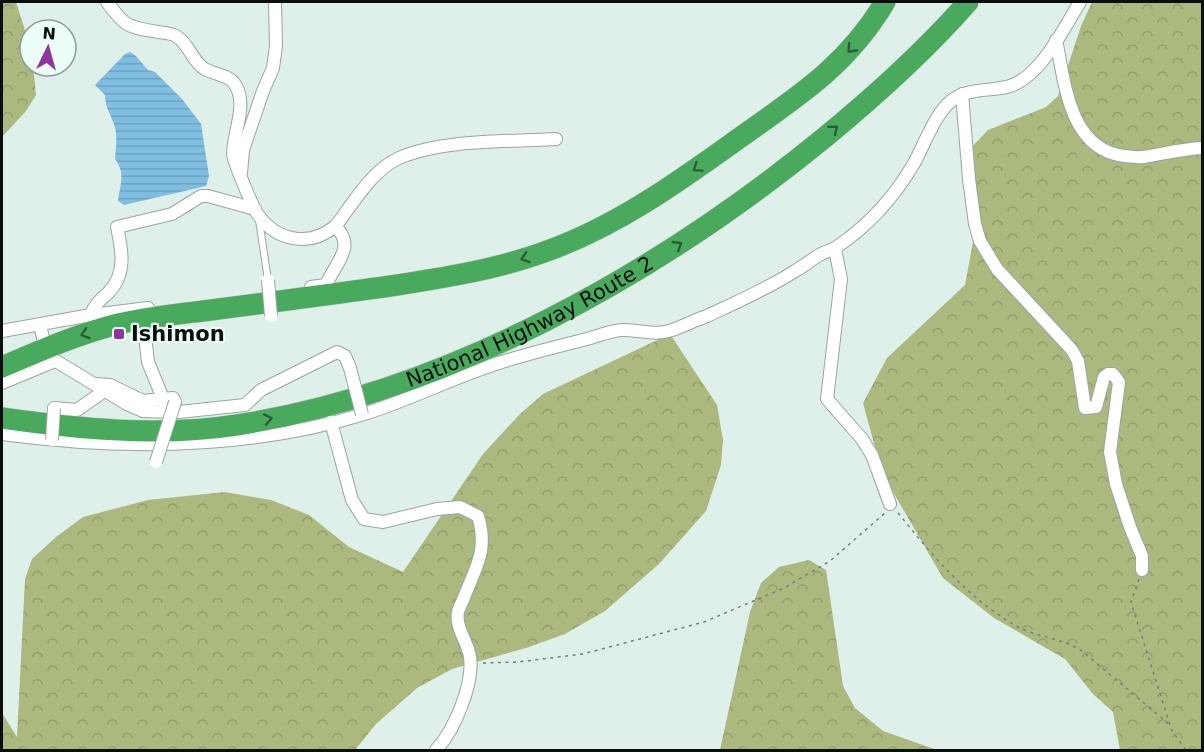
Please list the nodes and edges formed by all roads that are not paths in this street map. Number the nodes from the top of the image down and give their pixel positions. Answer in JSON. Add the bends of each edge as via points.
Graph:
{"nodes":[{"id":1,"x":107,"y":2,"type":"edge"},
{"id":2,"x":274,"y":2,"type":"edge"},
{"id":3,"x":885,"y":2,"type":"edge"},
{"id":4,"x":968,"y":2,"type":"edge"},
{"id":5,"x":1080,"y":2,"type":"edge"},
{"id":6,"x":1056,"y":40,"type":"junction"},
{"id":7,"x":962,"y":94,"type":"junction"},
{"id":8,"x":556,"y":139,"type":"dead end"},
{"id":9,"x":1203,"y":148,"type":"edge"},
{"id":10,"x":241,"y":174,"type":"junction"},
{"id":11,"x":257,"y":213,"type":"junction"},
{"id":12,"x":335,"y":226,"type":"junction"},
{"id":13,"x":835,"y":249,"type":"junction"},
{"id":14,"x":268,"y":280,"type":"joint"},
{"id":15,"x":91,"y":315,"type":"junction"},
{"id":16,"x":271,"y":316,"type":"dead end"},
{"id":17,"x":143,"y":320,"type":"junction"},
{"id":18,"x":40,"y":325,"type":"junction"},
{"id":19,"x":2,"y":331,"type":"edge"},
{"id":20,"x":43,"y":338,"type":"dead end"},
{"id":21,"x":2,"y":367,"type":"edge"},
{"id":22,"x":2,"y":383,"type":"edge"},
{"id":23,"x":100,"y":388,"type":"junction"},
{"id":24,"x":170,"y":401,"type":"junction"},
{"id":25,"x":362,"y":414,"type":"junction"},
{"id":26,"x":2,"y":418,"type":"edge"},
{"id":27,"x":331,"y":422,"type":"junction"},
{"id":28,"x":2,"y":434,"type":"edge"},
{"id":29,"x":52,"y":440,"type":"junction"},
{"id":30,"x":156,"y":462,"type":"dead end"},
{"id":31,"x":890,"y":504,"type":"road end"},
{"id":32,"x":1142,"y":570,"type":"road end"},
{"id":33,"x":436,"y":750,"type":"edge"}],
"edges":[{"from":1,"to":10,"type":"street","via":[[130,27],[173,34],[186,44],[202,67],[233,81],[239,92],[240,108],[233,154]]},
{"from":2,"to":10,"type":"street","via":[[273,68],[243,150]]},
{"from":3,"to":17,"type":"highway","one_way":true,"via":[[852,49],[808,90],[624,215],[572,242],[517,261],[456,275]]},
{"from":26,"to":4,"type":"highway","name":"National Highway Route 2","one_way":true,"via":[[108,430],[235,425],[370,392],[474,355],[560,313],[678,245],[735,206],[785,170],[882,88]]},
{"from":5,"to":6,"type":"street"},
{"from":6,"to":7,"type":"street","via":[[1026,78],[1011,85]]},
{"from":6,"to":9,"type":"street","via":[[1069,104],[1082,130],[1095,144],[1116,154],[1141,158]]},
{"from":7,"to":13,"type":"street","via":[[942,111],[914,164],[875,216]]},
{"from":7,"to":32,"type":"street","via":[[969,179],[980,241],[997,268],[1072,350],[1078,361],[1085,408],[1095,407],[1104,377],[1113,374],[1119,382],[1110,452],[1116,484],[1142,556]]},
{"from":8,"to":12,"type":"street","via":[[420,150],[396,159],[370,179]]},
{"from":10,"to":11,"type":"street"},
{"from":11,"to":12,"type":"street","via":[[279,235],[293,239],[321,235]]},
{"from":11,"to":14,"type":"lane"},
{"from":11,"to":15,"type":"street","via":[[201,196],[172,214],[117,227],[122,267],[111,290],[93,307]]},
{"from":12,"to":15,"type":"street","via":[[343,233],[345,248],[326,285]]},
{"from":13,"to":25,"type":"street","via":[[751,297],[670,331],[622,330],[512,358]]},
{"from":13,"to":31,"type":"street","via":[[841,279],[826,399],[872,455]]},
{"from":14,"to":16,"type":"street","bridge":true},
{"from":15,"to":18,"type":"street"},
{"from":17,"to":21,"type":"highway","one_way":true,"via":[[89,333]]},
{"from":17,"to":24,"type":"street","via":[[148,362]]},
{"from":18,"to":19,"type":"street"},
{"from":18,"to":20,"type":"street"},
{"from":22,"to":23,"type":"street","via":[[53,360]]},
{"from":23,"to":24,"type":"street","via":[[110,385],[143,401]]},
{"from":23,"to":25,"type":"street","bridge":true,"via":[[143,411],[179,412],[244,405],[261,390],[337,352],[345,356],[350,368]]},
{"from":23,"to":29,"type":"street","bridge":true,"via":[[77,410],[54,408]]},
{"from":24,"to":30,"type":"street","bridge":true},
{"from":25,"to":27,"type":"street"},
{"from":27,"to":29,"type":"street","via":[[264,436],[176,445]]},
{"from":27,"to":33,"type":"street","via":[[352,500],[364,519],[383,522],[460,507],[478,516],[483,533],[481,556],[458,613],[470,656],[468,686],[452,726]]},
{"from":28,"to":29,"type":"street"}]}
